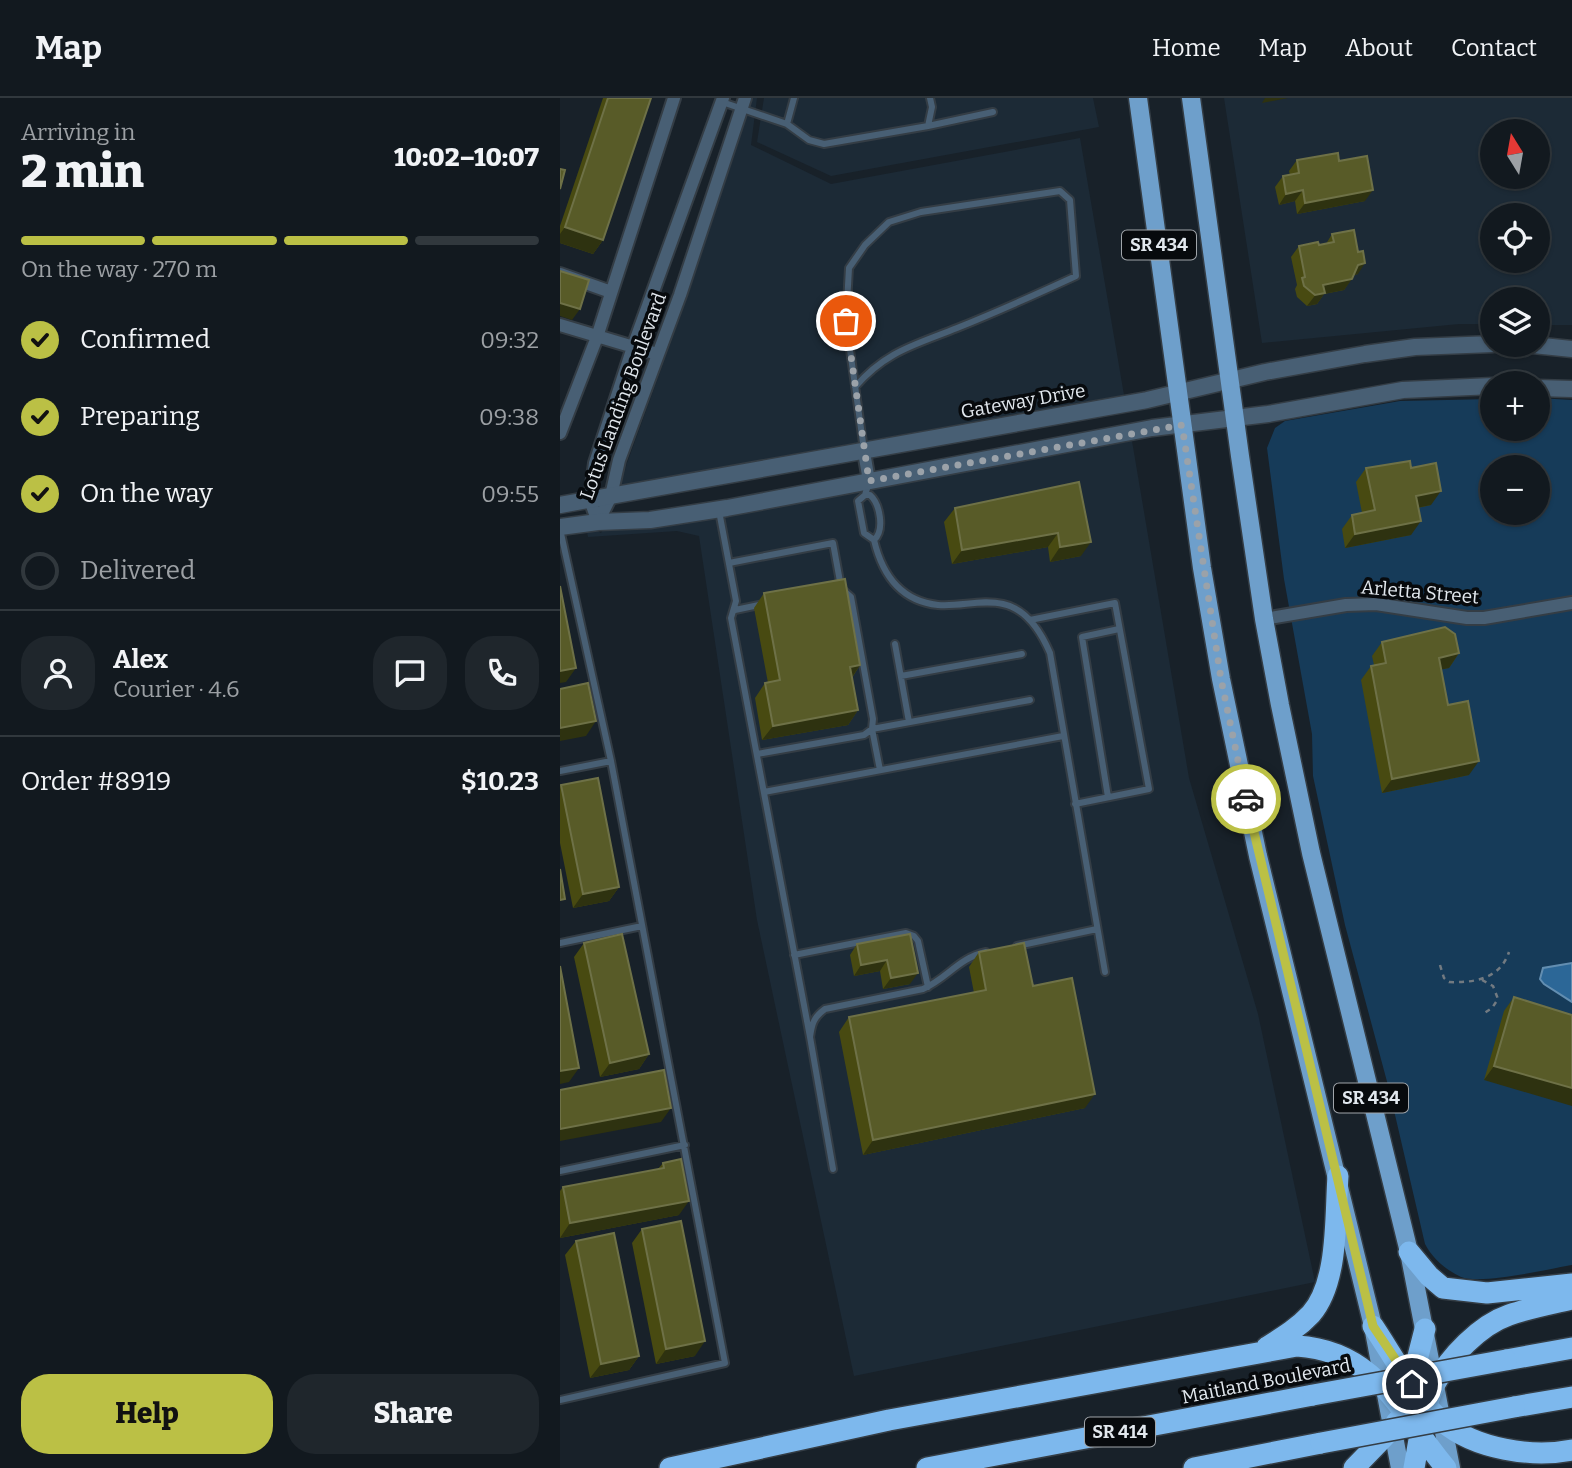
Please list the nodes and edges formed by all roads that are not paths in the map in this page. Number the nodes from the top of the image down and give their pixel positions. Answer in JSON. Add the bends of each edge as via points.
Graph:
{"nodes":[{"id":1,"x":674,"y":98,"type":"edge"},
{"id":2,"x":794,"y":98,"type":"edge"},
{"id":3,"x":930,"y":98,"type":"edge"},
{"id":4,"x":1138,"y":98,"type":"edge"},
{"id":5,"x":1191,"y":98,"type":"edge"},
{"id":6,"x":722,"y":100,"type":"edge"},
{"id":7,"x":743,"y":103,"type":"edge"},
{"id":8,"x":993,"y":112,"type":"dead end"},
{"id":9,"x":787,"y":124,"type":"junction"},
{"id":10,"x":928,"y":126,"type":"junction"},
{"id":11,"x":560,"y":274,"type":"edge"},
{"id":12,"x":611,"y":292,"type":"junction"},
{"id":13,"x":560,"y":325,"type":"edge"},
{"id":14,"x":597,"y":337,"type":"junction"},
{"id":15,"x":1480,"y":344,"type":"edge"},
{"id":16,"x":633,"y":347,"type":"junction"},
{"id":17,"x":1550,"y":347,"type":"edge"},
{"id":18,"x":1572,"y":349,"type":"edge"},
{"id":19,"x":657,"y":354,"type":"junction"},
{"id":20,"x":1229,"y":380,"type":"junction"},
{"id":21,"x":855,"y":387,"type":"junction"},
{"id":22,"x":1480,"y":387,"type":"edge"},
{"id":23,"x":1550,"y":388,"type":"edge"},
{"id":24,"x":1572,"y":389,"type":"edge"},
{"id":25,"x":1178,"y":392,"type":"junction"},
{"id":26,"x":1234,"y":418,"type":"junction"},
{"id":27,"x":1182,"y":425,"type":"junction"},
{"id":28,"x":560,"y":433,"type":"edge"},
{"id":29,"x":864,"y":452,"type":"junction"},
{"id":30,"x":867,"y":488,"type":"junction"},
{"id":31,"x":611,"y":496,"type":"junction"},
{"id":32,"x":590,"y":500,"type":"junction"},
{"id":33,"x":560,"y":505,"type":"edge"},
{"id":34,"x":719,"y":509,"type":"junction"},
{"id":35,"x":598,"y":522,"type":"junction"},
{"id":36,"x":560,"y":527,"type":"edge"},
{"id":37,"x":874,"y":540,"type":"junction"},
{"id":38,"x":729,"y":563,"type":"junction"},
{"id":39,"x":841,"y":589,"type":"junction"},
{"id":40,"x":828,"y":592,"type":"edge"},
{"id":41,"x":775,"y":602,"type":"edge"},
{"id":42,"x":1572,"y":603,"type":"edge"},
{"id":43,"x":735,"y":610,"type":"junction"},
{"id":44,"x":1264,"y":619,"type":"junction"},
{"id":45,"x":1030,"y":620,"type":"junction"},
{"id":46,"x":1119,"y":629,"type":"junction"},
{"id":47,"x":895,"y":644,"type":"dead end"},
{"id":48,"x":1022,"y":653,"type":"dead end"},
{"id":49,"x":901,"y":676,"type":"junction"},
{"id":50,"x":1030,"y":700,"type":"dead end"},
{"id":51,"x":908,"y":722,"type":"junction"},
{"id":52,"x":872,"y":729,"type":"junction"},
{"id":53,"x":1063,"y":736,"type":"junction"},
{"id":54,"x":757,"y":754,"type":"junction"},
{"id":55,"x":611,"y":761,"type":"junction"},
{"id":56,"x":880,"y":770,"type":"junction"},
{"id":57,"x":560,"y":771,"type":"edge"},
{"id":58,"x":764,"y":792,"type":"junction"},
{"id":59,"x":1108,"y":797,"type":"junction"},
{"id":60,"x":1075,"y":804,"type":"junction"},
{"id":61,"x":642,"y":926,"type":"junction"},
{"id":62,"x":1097,"y":929,"type":"junction"},
{"id":63,"x":560,"y":943,"type":"edge"},
{"id":64,"x":1009,"y":947,"type":"edge"},
{"id":65,"x":996,"y":950,"type":"edge"},
{"id":66,"x":794,"y":955,"type":"junction"},
{"id":67,"x":1105,"y":972,"type":"dead end"},
{"id":68,"x":928,"y":987,"type":"junction"},
{"id":69,"x":810,"y":1037,"type":"junction"},
{"id":70,"x":685,"y":1145,"type":"junction"},
{"id":71,"x":833,"y":1169,"type":"dead end"},
{"id":72,"x":560,"y":1171,"type":"edge"},
{"id":73,"x":1338,"y":1176,"type":"junction"},
{"id":74,"x":1409,"y":1252,"type":"junction"},
{"id":75,"x":1572,"y":1284,"type":"edge"},
{"id":76,"x":1572,"y":1299,"type":"edge"},
{"id":77,"x":1373,"y":1326,"type":"junction"},
{"id":78,"x":1424,"y":1329,"type":"junction"},
{"id":79,"x":1572,"y":1348,"type":"edge"},
{"id":80,"x":1256,"y":1354,"type":"junction"},
{"id":81,"x":1412,"y":1384,"type":"junction"},
{"id":82,"x":1436,"y":1384,"type":"junction"},
{"id":83,"x":1385,"y":1388,"type":"junction"},
{"id":84,"x":1572,"y":1397,"type":"edge"},
{"id":85,"x":560,"y":1400,"type":"edge"},
{"id":86,"x":1428,"y":1406,"type":"junction"},
{"id":87,"x":1403,"y":1409,"type":"junction"},
{"id":88,"x":1444,"y":1423,"type":"junction"},
{"id":89,"x":1392,"y":1429,"type":"junction"},
{"id":90,"x":1421,"y":1432,"type":"junction"},
{"id":91,"x":1569,"y":1451,"type":"edge"},
{"id":92,"x":670,"y":1468,"type":"edge"},
{"id":93,"x":927,"y":1468,"type":"edge"},
{"id":94,"x":1194,"y":1468,"type":"edge"},
{"id":95,"x":1353,"y":1468,"type":"edge"},
{"id":96,"x":1400,"y":1468,"type":"edge"},
{"id":97,"x":1414,"y":1468,"type":"edge"},
{"id":98,"x":1449,"y":1468,"type":"edge"},
{"id":99,"x":1545,"y":1468,"type":"edge"}],
"edges":[{"from":1,"to":12,"type":"street"},
{"from":2,"to":9,"type":"lane"},
{"from":3,"to":10,"type":"lane"},
{"from":4,"to":25,"type":"main road","number":"SR 434"},
{"from":5,"to":20,"type":"main road","number":"SR 434"},
{"from":6,"to":7,"type":"lane"},
{"from":6,"to":16,"type":"street","name":"Lotus Landing Boulevard"},
{"from":7,"to":9,"type":"lane"},
{"from":7,"to":19,"type":"street","name":"Lotus Landing Boulevard"},
{"from":8,"to":10,"type":"lane"},
{"from":9,"to":10,"type":"lane","via":[[824,144]]},
{"from":11,"to":12,"type":"street"},
{"from":12,"to":14,"type":"street"},
{"from":13,"to":14,"type":"street"},
{"from":14,"to":16,"type":"street"},
{"from":14,"to":28,"type":"street"},
{"from":15,"to":20,"type":"street","name":"Gateway Drive","via":[[1365,354]]},
{"from":16,"to":19,"type":"street"},
{"from":16,"to":32,"type":"street","name":"Lotus Landing Boulevard","via":[[595,463]]},
{"from":17,"to":18,"type":"street"},
{"from":19,"to":31,"type":"street","name":"Lotus Landing Boulevard"},
{"from":20,"to":25,"type":"street","name":"Gateway Drive"},
{"from":20,"to":26,"type":"main road","number":"SR 434"},
{"from":21,"to":21,"type":"lane","via":[[846,321],[849,268],[889,222],[921,212],[1060,191],[1070,200],[1076,276],[905,347],[871,369]]},
{"from":21,"to":29,"type":"lane"},
{"from":22,"to":26,"type":"street","via":[[1404,390]]},
{"from":23,"to":24,"type":"street"},
{"from":25,"to":27,"type":"main road","number":"SR 434"},
{"from":25,"to":29,"type":"street","name":"Gateway Drive"},
{"from":26,"to":27,"type":"street"},
{"from":26,"to":44,"type":"main road","number":"SR 434"},
{"from":27,"to":30,"type":"street"},
{"from":27,"to":73,"type":"main road","number":"SR 434","via":[[1221,679],[1258,856]]},
{"from":29,"to":30,"type":"street"},
{"from":29,"to":31,"type":"street","name":"Gateway Drive"},
{"from":30,"to":34,"type":"street"},
{"from":30,"to":37,"type":"lane","via":[[881,527]]},
{"from":30,"to":37,"type":"lane","via":[[858,505],[864,533]]},
{"from":31,"to":32,"type":"street","name":"Gateway Drive"},
{"from":31,"to":35,"type":"street","name":"Lotus Landing Boulevard"},
{"from":32,"to":33,"type":"street","name":"Gateway Drive"},
{"from":32,"to":35,"type":"street","name":"Lotus Landing Boulevard"},
{"from":34,"to":35,"type":"street","via":[[650,520]]},
{"from":34,"to":38,"type":"lane"},
{"from":35,"to":36,"type":"street"},
{"from":36,"to":55,"type":"lane"},
{"from":37,"to":45,"type":"lane","via":[[887,574],[915,598],[938,605],[1006,604]]},
{"from":38,"to":39,"type":"lane","via":[[833,543]]},
{"from":38,"to":43,"type":"lane"},
{"from":39,"to":40,"type":"lane"},
{"from":39,"to":52,"type":"lane","via":[[851,597]]},
{"from":41,"to":43,"type":"lane"},
{"from":42,"to":44,"type":"street","name":"Arletta Street","via":[[1484,618],[1368,604]]},
{"from":43,"to":54,"type":"lane","via":[[731,618]]},
{"from":44,"to":74,"type":"main road","number":"SR 434","via":[[1311,853]]},
{"from":45,"to":46,"type":"lane","via":[[1115,603]]},
{"from":45,"to":53,"type":"lane","via":[[1050,653]]},
{"from":46,"to":59,"type":"lane","via":[[1082,637]]},
{"from":46,"to":59,"type":"lane","via":[[1149,789]]},
{"from":47,"to":49,"type":"lane"},
{"from":48,"to":49,"type":"lane"},
{"from":49,"to":51,"type":"lane"},
{"from":50,"to":51,"type":"lane"},
{"from":51,"to":52,"type":"lane"},
{"from":52,"to":54,"type":"lane","via":[[864,735]]},
{"from":52,"to":56,"type":"lane"},
{"from":53,"to":56,"type":"lane"},
{"from":53,"to":60,"type":"lane"},
{"from":54,"to":58,"type":"lane"},
{"from":55,"to":57,"type":"lane"},
{"from":55,"to":61,"type":"lane"},
{"from":56,"to":58,"type":"lane"},
{"from":58,"to":66,"type":"lane"},
{"from":59,"to":60,"type":"lane"},
{"from":60,"to":62,"type":"lane"},
{"from":61,"to":63,"type":"lane"},
{"from":61,"to":70,"type":"lane"},
{"from":62,"to":64,"type":"lane"},
{"from":62,"to":67,"type":"lane"},
{"from":65,"to":68,"type":"lane","via":[[971,955]]},
{"from":66,"to":68,"type":"lane","via":[[906,933],[918,941]]},
{"from":66,"to":69,"type":"lane"},
{"from":68,"to":69,"type":"lane","via":[[825,1009],[816,1015]]},
{"from":69,"to":71,"type":"lane"},
{"from":70,"to":72,"type":"lane"},
{"from":70,"to":85,"type":"lane","via":[[725,1363]]},
{"from":73,"to":77,"type":"main road","number":"SR 434"},
{"from":73,"to":80,"type":"highway","via":[[1329,1273],[1320,1299],[1290,1333]]},
{"from":74,"to":75,"type":"highway","via":[[1443,1288],[1487,1293]]},
{"from":74,"to":78,"type":"main road","number":"SR 434"},
{"from":76,"to":82,"type":"highway","via":[[1486,1325]]},
{"from":77,"to":81,"type":"highway"},
{"from":77,"to":83,"type":"main road","number":"SR 434"},
{"from":78,"to":81,"type":"highway"},
{"from":78,"to":82,"type":"main road","number":"SR 434"},
{"from":79,"to":93,"type":"highway","name":"Maitland Boulevard","number":"SR 414","bridge":true},
{"from":80,"to":83,"type":"highway","via":[[1319,1347],[1356,1363]]},
{"from":80,"to":92,"type":"highway","via":[[889,1420]]},
{"from":81,"to":86,"type":"highway"},
{"from":81,"to":87,"type":"highway"},
{"from":82,"to":86,"type":"highway"},
{"from":82,"to":88,"type":"main road","number":"SR 434"},
{"from":83,"to":87,"type":"highway"},
{"from":83,"to":89,"type":"main road","number":"SR 434"},
{"from":84,"to":94,"type":"highway","bridge":true},
{"from":86,"to":88,"type":"highway"},
{"from":86,"to":90,"type":"highway"},
{"from":87,"to":89,"type":"highway"},
{"from":87,"to":90,"type":"highway"},
{"from":88,"to":91,"type":"highway","via":[[1502,1449]]},
{"from":88,"to":98,"type":"main road","number":"SR 434"},
{"from":89,"to":95,"type":"highway"},
{"from":89,"to":96,"type":"main road","number":"SR 434"},
{"from":90,"to":97,"type":"highway"},
{"from":90,"to":98,"type":"highway"},
{"from":91,"to":99,"type":"highway"}]}
